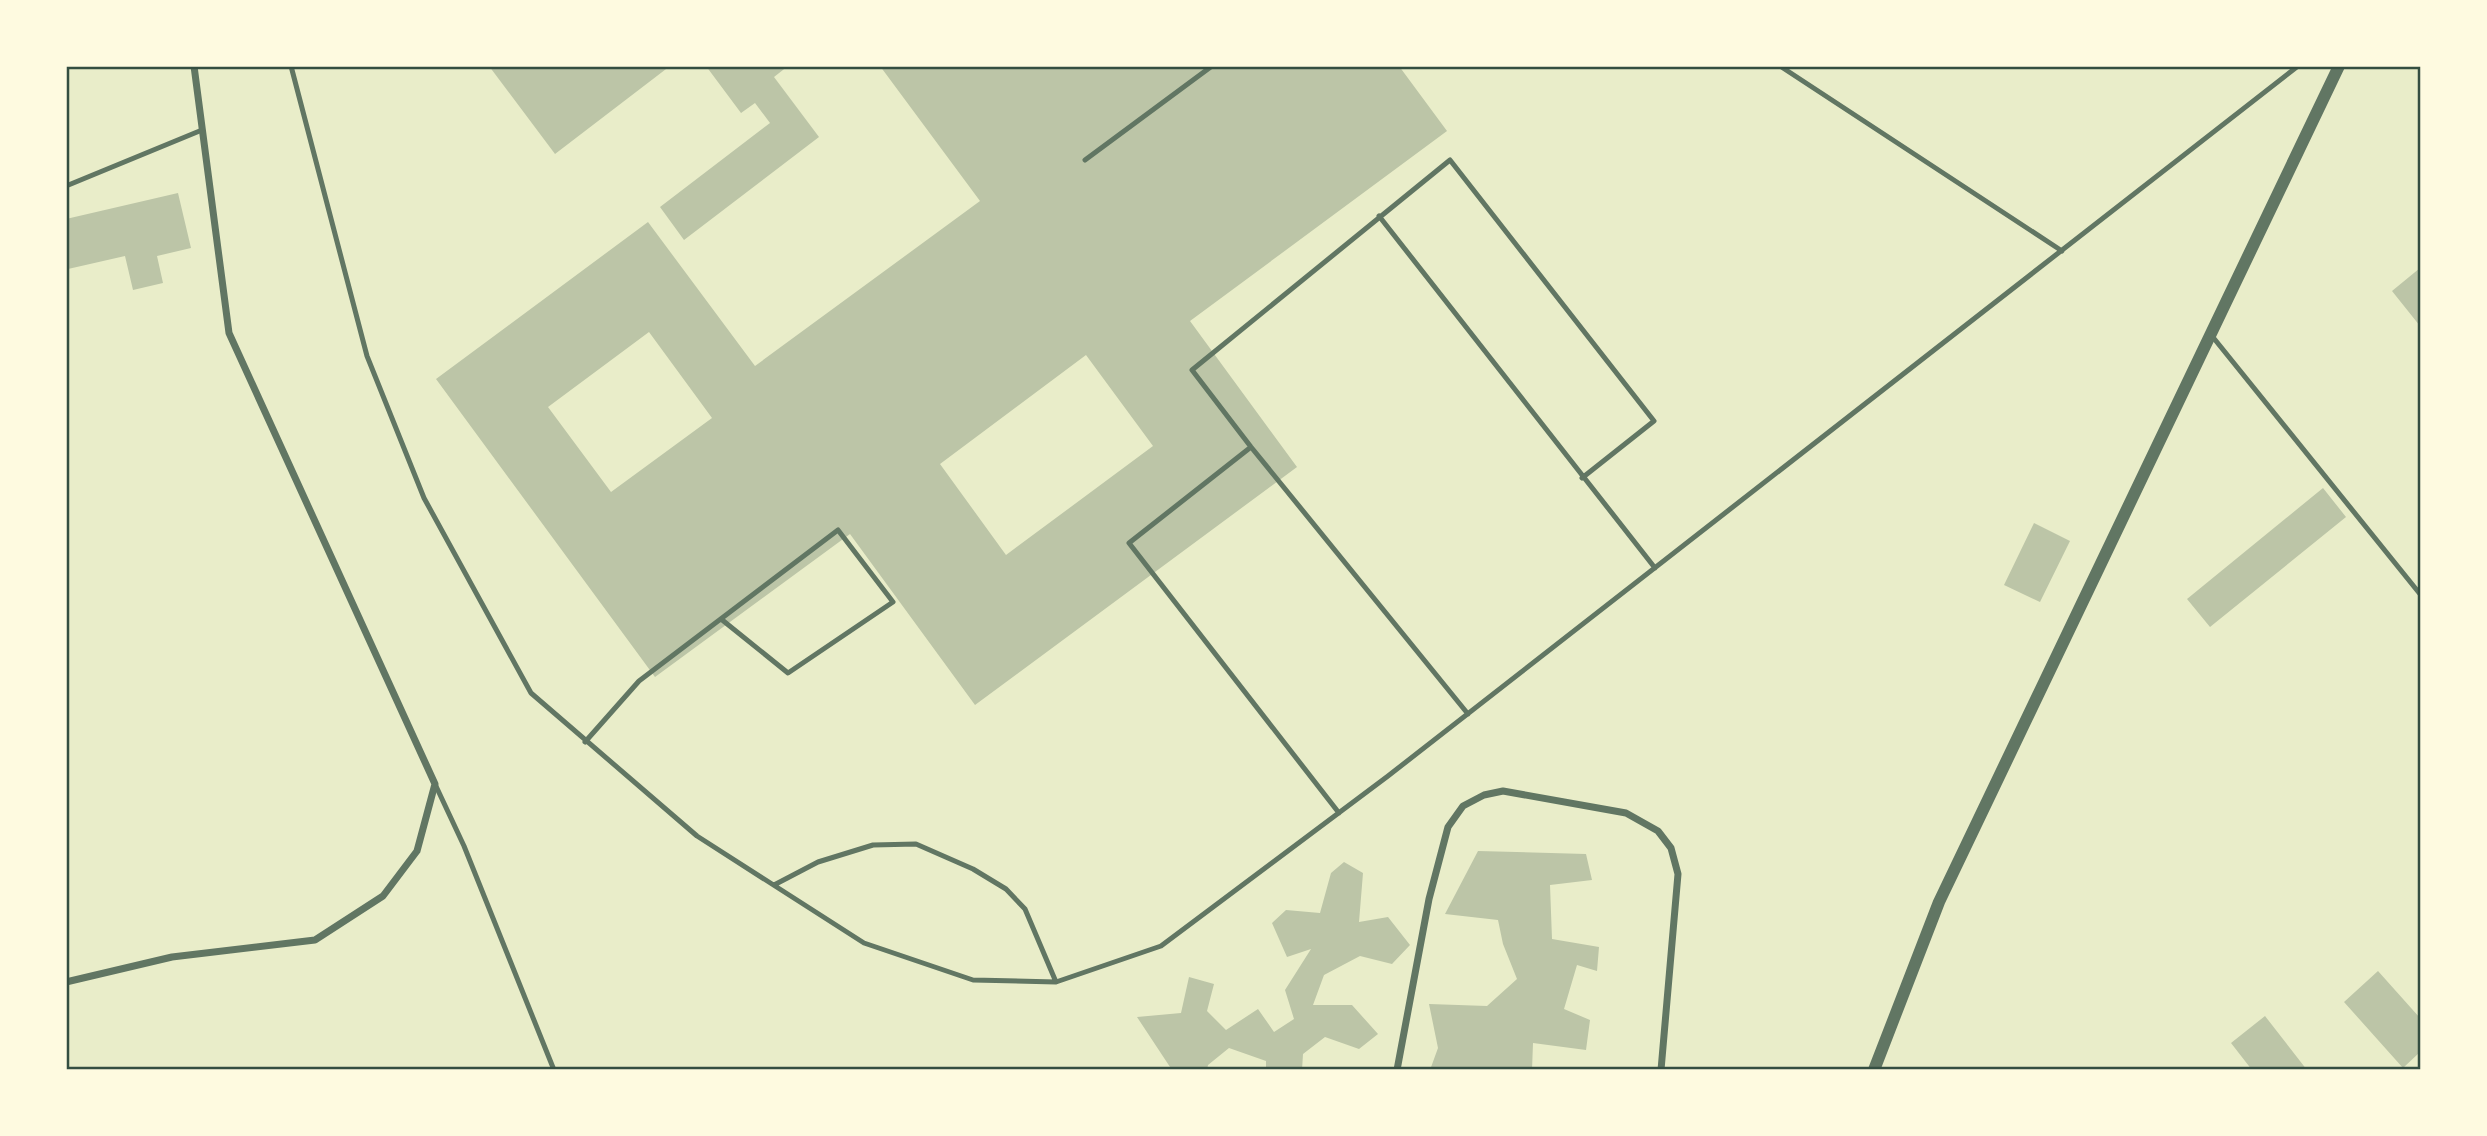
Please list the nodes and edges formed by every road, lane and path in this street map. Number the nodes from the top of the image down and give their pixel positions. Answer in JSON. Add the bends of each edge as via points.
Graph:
{"nodes":[{"id":1,"x":194,"y":66,"type":"edge"},
{"id":2,"x":291,"y":66,"type":"edge"},
{"id":3,"x":1213,"y":66,"type":"edge"},
{"id":4,"x":1780,"y":66,"type":"edge"},
{"id":5,"x":2298,"y":66,"type":"edge"},
{"id":6,"x":2339,"y":66,"type":"edge"},
{"id":7,"x":202,"y":130,"type":"junction"},
{"id":8,"x":1085,"y":160,"type":"dead end"},
{"id":9,"x":66,"y":186,"type":"edge"},
{"id":10,"x":1379,"y":216,"type":"junction"},
{"id":11,"x":2062,"y":251,"type":"junction"},
{"id":12,"x":2210,"y":334,"type":"junction"},
{"id":13,"x":1251,"y":447,"type":"junction"},
{"id":14,"x":1582,"y":478,"type":"junction"},
{"id":15,"x":1655,"y":568,"type":"junction"},
{"id":16,"x":2420,"y":594,"type":"edge"},
{"id":17,"x":721,"y":619,"type":"junction"},
{"id":18,"x":1468,"y":714,"type":"junction"},
{"id":19,"x":585,"y":742,"type":"junction"},
{"id":20,"x":435,"y":784,"type":"junction"},
{"id":21,"x":1339,"y":813,"type":"junction"},
{"id":22,"x":774,"y":886,"type":"junction"},
{"id":23,"x":66,"y":982,"type":"edge"},
{"id":24,"x":1056,"y":982,"type":"junction"},
{"id":25,"x":555,"y":1069,"type":"edge"},
{"id":26,"x":1397,"y":1069,"type":"edge"},
{"id":27,"x":1661,"y":1069,"type":"edge"},
{"id":28,"x":1874,"y":1069,"type":"edge"}],
"edges":[{"from":1,"to":7,"type":"street"},
{"from":2,"to":19,"type":"lane","via":[[367,356],[424,498],[531,693]]},
{"from":3,"to":8,"type":"lane"},
{"from":4,"to":11,"type":"lane"},
{"from":5,"to":11,"type":"lane"},
{"from":6,"to":12,"type":"street"},
{"from":7,"to":9,"type":"lane"},
{"from":7,"to":20,"type":"street","via":[[229,333]]},
{"from":10,"to":13,"type":"lane","via":[[1192,370]]},
{"from":10,"to":14,"type":"lane"},
{"from":10,"to":14,"type":"lane","via":[[1450,160],[1654,421]]},
{"from":11,"to":15,"type":"lane"},
{"from":12,"to":16,"type":"lane"},
{"from":12,"to":28,"type":"street","via":[[1939,902]]},
{"from":13,"to":18,"type":"lane"},
{"from":13,"to":21,"type":"lane","via":[[1129,543]]},
{"from":14,"to":15,"type":"lane"},
{"from":15,"to":18,"type":"lane"},
{"from":17,"to":17,"type":"lane","via":[[838,530],[893,601],[788,673]]},
{"from":17,"to":19,"type":"lane","via":[[639,681]]},
{"from":18,"to":21,"type":"lane"},
{"from":19,"to":22,"type":"lane","via":[[697,836]]},
{"from":20,"to":23,"type":"street","via":[[417,850],[383,896],[315,940],[172,957]]},
{"from":20,"to":25,"type":"lane"},
{"from":21,"to":24,"type":"lane","via":[[1161,946]]},
{"from":22,"to":24,"type":"lane","via":[[864,943],[912,960],[973,980]]},
{"from":22,"to":24,"type":"lane","via":[[818,862],[873,845],[916,845],[1006,889],[1025,909]]},
{"from":26,"to":27,"type":"street","via":[[1429,899],[1448,827],[1463,806],[1503,790],[1626,813],[1658,831],[1671,848],[1678,874]]}]}
